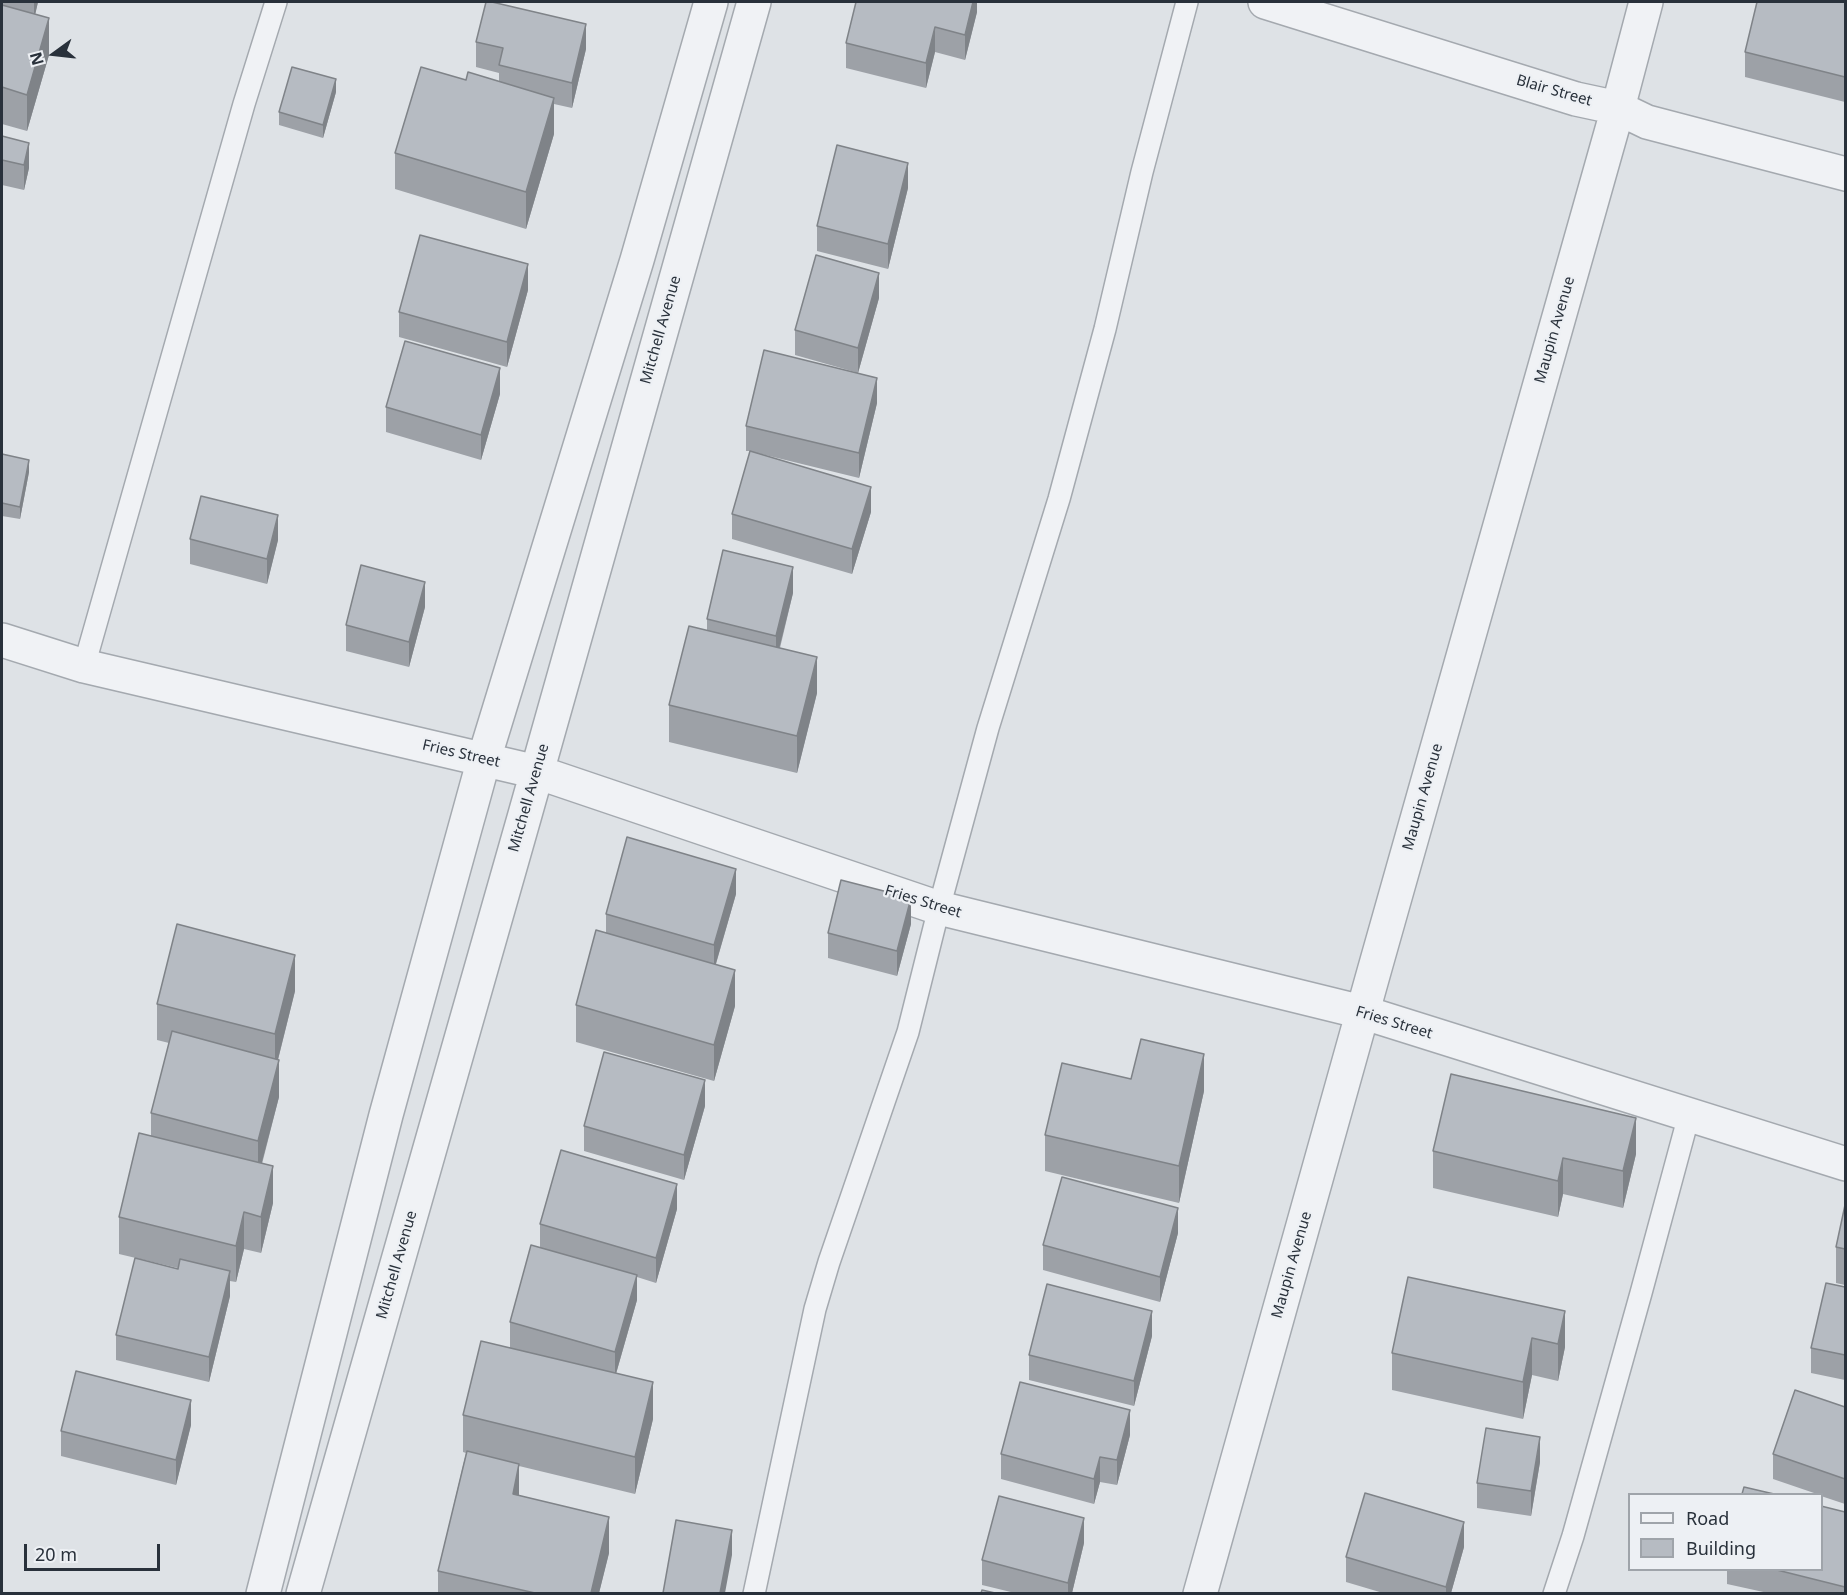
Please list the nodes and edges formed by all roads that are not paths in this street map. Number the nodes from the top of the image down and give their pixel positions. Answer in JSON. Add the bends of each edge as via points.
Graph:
{"nodes":[{"id":1,"x":276,"y":2,"type":"edge"},
{"id":2,"x":711,"y":2,"type":"edge"},
{"id":3,"x":754,"y":2,"type":"edge"},
{"id":4,"x":1187,"y":2,"type":"edge"},
{"id":5,"x":1265,"y":2,"type":"edge"},
{"id":6,"x":1647,"y":2,"type":"edge"},
{"id":7,"x":1618,"y":108,"type":"junction"},
{"id":8,"x":1845,"y":174,"type":"edge"},
{"id":9,"x":2,"y":640,"type":"edge"},
{"id":10,"x":84,"y":666,"type":"junction"},
{"id":11,"x":484,"y":759,"type":"junction"},
{"id":12,"x":537,"y":772,"type":"junction"},
{"id":13,"x":939,"y":908,"type":"junction"},
{"id":14,"x":1362,"y":1012,"type":"junction"},
{"id":15,"x":1689,"y":1115,"type":"junction"},
{"id":16,"x":1845,"y":1164,"type":"edge"},
{"id":17,"x":262,"y":1593,"type":"edge"},
{"id":18,"x":303,"y":1593,"type":"edge"},
{"id":19,"x":754,"y":1593,"type":"edge"},
{"id":20,"x":1200,"y":1593,"type":"edge"},
{"id":21,"x":1554,"y":1593,"type":"edge"}],
"edges":[{"from":1,"to":10,"type":"lane"},
{"from":2,"to":11,"type":"street","via":[[637,260]]},
{"from":3,"to":12,"type":"street","name":"Mitchell Avenue"},
{"from":4,"to":13,"type":"lane","via":[[1059,499],[988,728]]},
{"from":5,"to":7,"type":"street","name":"Blair Street","via":[[1576,99]]},
{"from":6,"to":7,"type":"street","name":"Maupin Avenue"},
{"from":7,"to":8,"type":"street","name":"Blair Street","via":[[1647,122]]},
{"from":7,"to":14,"type":"street","name":"Maupin Avenue"},
{"from":9,"to":10,"type":"street","name":"Fries Street"},
{"from":10,"to":11,"type":"street","name":"Fries Street"},
{"from":11,"to":12,"type":"street","name":"Fries Street"},
{"from":11,"to":17,"type":"street","via":[[386,1115]]},
{"from":12,"to":13,"type":"street","name":"Fries Street"},
{"from":12,"to":18,"type":"street","name":"Mitchell Avenue"},
{"from":13,"to":14,"type":"street","name":"Fries Street"},
{"from":13,"to":19,"type":"lane","via":[[908,1032],[815,1309]]},
{"from":14,"to":15,"type":"street","name":"Fries Street"},
{"from":14,"to":20,"type":"street","name":"Maupin Avenue"},
{"from":15,"to":16,"type":"street","name":"Fries Street"},
{"from":15,"to":21,"type":"lane"}]}
